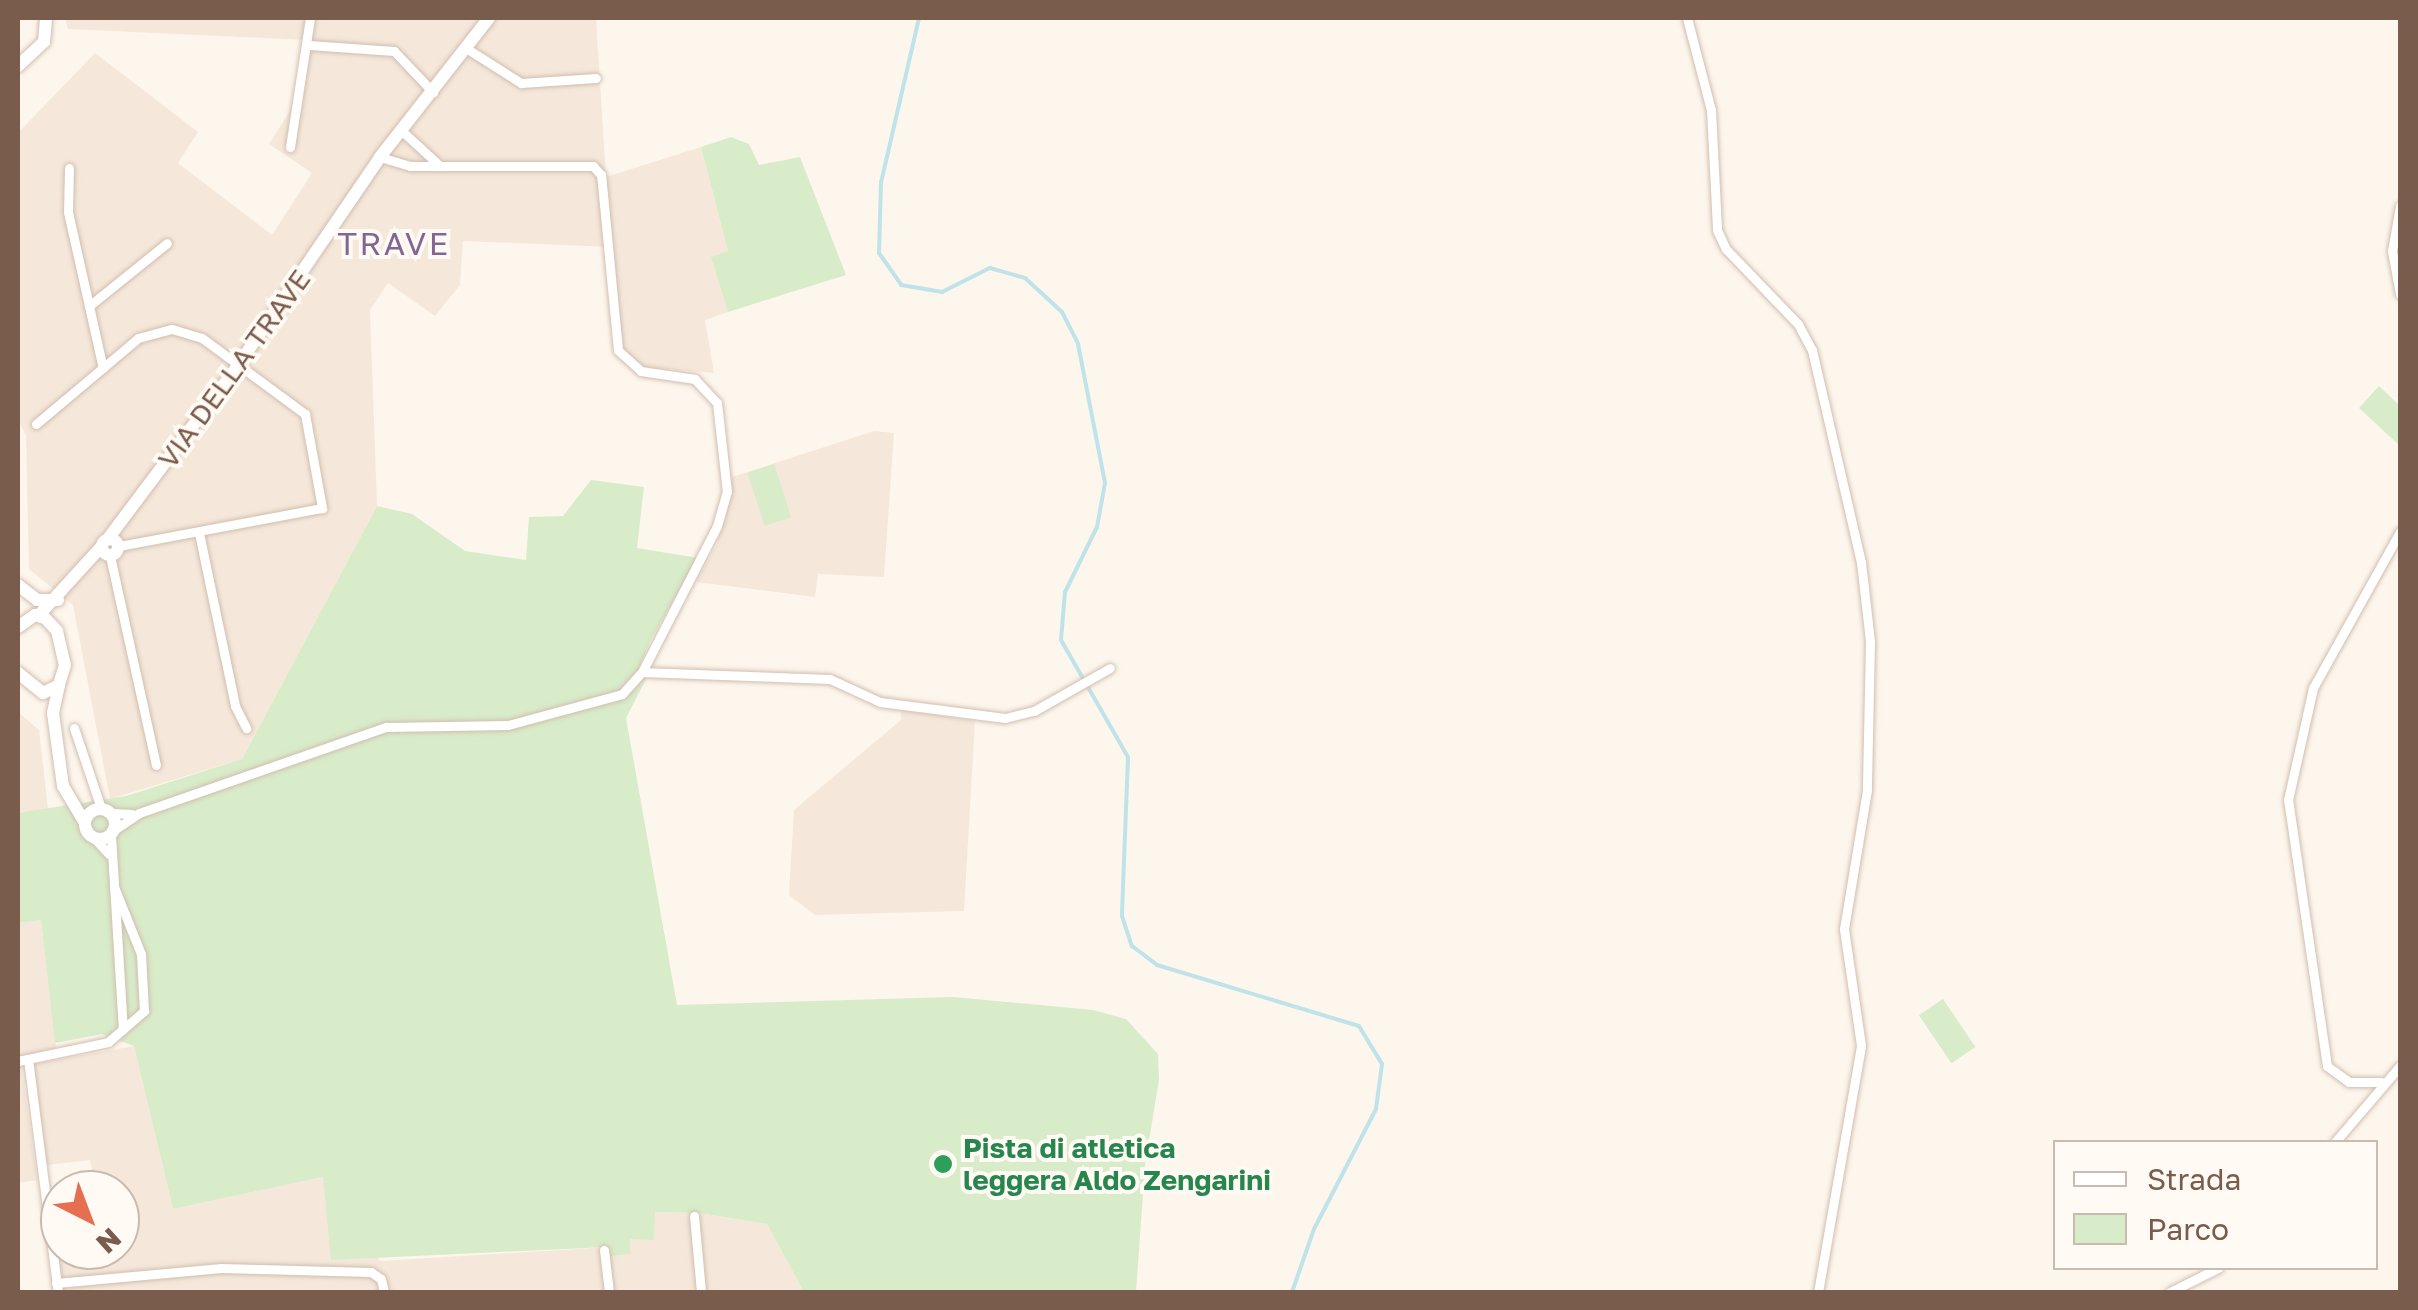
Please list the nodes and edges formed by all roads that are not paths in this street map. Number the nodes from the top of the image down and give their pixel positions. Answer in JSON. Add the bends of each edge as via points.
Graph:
{"nodes":[{"id":1,"x":46,"y":18,"type":"edge"},
{"id":2,"x":310,"y":18,"type":"edge"},
{"id":3,"x":489,"y":18,"type":"edge"},
{"id":4,"x":1687,"y":18,"type":"edge"},
{"id":5,"x":309,"y":45,"type":"junction"},
{"id":6,"x":468,"y":50,"type":"junction"},
{"id":7,"x":19,"y":66,"type":"edge"},
{"id":8,"x":596,"y":78,"type":"dead end"},
{"id":9,"x":432,"y":92,"type":"junction"},
{"id":10,"x":401,"y":130,"type":"junction"},
{"id":11,"x":290,"y":147,"type":"dead end"},
{"id":12,"x":380,"y":158,"type":"junction"},
{"id":13,"x":440,"y":166,"type":"junction"},
{"id":14,"x":69,"y":168,"type":"dead end"},
{"id":15,"x":2400,"y":206,"type":"edge"},
{"id":16,"x":167,"y":243,"type":"dead end"},
{"id":17,"x":2400,"y":294,"type":"edge"},
{"id":18,"x":90,"y":306,"type":"junction"},
{"id":19,"x":240,"y":364,"type":"junction"},
{"id":20,"x":103,"y":368,"type":"junction"},
{"id":21,"x":36,"y":424,"type":"dead end"},
{"id":22,"x":2400,"y":532,"type":"edge"},
{"id":23,"x":199,"y":533,"type":"junction"},
{"id":24,"x":110,"y":548,"type":"junction"},
{"id":25,"x":18,"y":585,"type":"edge"},
{"id":26,"x":58,"y":600,"type":"junction"},
{"id":27,"x":37,"y":615,"type":"junction"},
{"id":28,"x":18,"y":625,"type":"edge"},
{"id":29,"x":57,"y":631,"type":"junction"},
{"id":30,"x":1110,"y":668,"type":"dead end"},
{"id":31,"x":642,"y":672,"type":"junction"},
{"id":32,"x":18,"y":673,"type":"edge"},
{"id":33,"x":59,"y":685,"type":"junction"},
{"id":34,"x":26,"y":689,"type":"edge"},
{"id":35,"x":53,"y":713,"type":"junction"},
{"id":36,"x":74,"y":728,"type":"dead end"},
{"id":37,"x":246,"y":728,"type":"dead end"},
{"id":38,"x":156,"y":765,"type":"dead end"},
{"id":39,"x":66,"y":798,"type":"junction"},
{"id":40,"x":102,"y":810,"type":"junction"},
{"id":41,"x":139,"y":813,"type":"junction"},
{"id":42,"x":85,"y":823,"type":"junction"},
{"id":43,"x":112,"y":832,"type":"junction"},
{"id":44,"x":94,"y":838,"type":"junction"},
{"id":45,"x":110,"y":854,"type":"junction"},
{"id":46,"x":114,"y":887,"type":"junction"},
{"id":47,"x":123,"y":1030,"type":"junction"},
{"id":48,"x":23,"y":1060,"type":"edge"},
{"id":49,"x":2400,"y":1066,"type":"edge"},
{"id":50,"x":2381,"y":1082,"type":"junction"},
{"id":51,"x":2336,"y":1140,"type":"edge"},
{"id":52,"x":694,"y":1216,"type":"dead end"},
{"id":53,"x":604,"y":1250,"type":"dead end"},
{"id":54,"x":2214,"y":1270,"type":"edge"},
{"id":55,"x":57,"y":1288,"type":"edge"},
{"id":56,"x":384,"y":1292,"type":"edge"},
{"id":57,"x":608,"y":1292,"type":"edge"},
{"id":58,"x":701,"y":1292,"type":"edge"},
{"id":59,"x":1818,"y":1292,"type":"edge"},
{"id":60,"x":2170,"y":1292,"type":"edge"}],
"edges":[{"from":1,"to":7,"type":"main road","via":[[44,42]]},
{"from":2,"to":5,"type":"street"},
{"from":3,"to":6,"type":"main road","name":"VIA DELLA TRAVE"},
{"from":4,"to":59,"type":"street","via":[[1711,110],[1717,230],[1726,249],[1798,324],[1812,350],[1868,626],[1867,790],[1843,959],[1862,1020],[1862,1046]]},
{"from":5,"to":9,"type":"street","via":[[394,51]]},
{"from":5,"to":11,"type":"street"},
{"from":6,"to":8,"type":"street","via":[[521,83]]},
{"from":6,"to":9,"type":"main road","name":"VIA DELLA TRAVE"},
{"from":9,"to":10,"type":"main road","name":"VIA DELLA TRAVE"},
{"from":10,"to":12,"type":"main road","name":"VIA DELLA TRAVE"},
{"from":10,"to":13,"type":"street"},
{"from":12,"to":13,"type":"street"},
{"from":12,"to":19,"type":"main road","name":"VIA DELLA TRAVE"},
{"from":13,"to":31,"type":"street","via":[[592,166],[600,175],[618,350],[641,371],[695,379],[717,403],[727,492],[706,552]]},
{"from":14,"to":18,"type":"street","via":[[68,212]]},
{"from":15,"to":17,"type":"street","via":[[2392,250]]},
{"from":16,"to":18,"type":"street"},
{"from":18,"to":20,"type":"street"},
{"from":19,"to":20,"type":"street","via":[[202,338],[172,329],[138,338]]},
{"from":19,"to":23,"type":"street","via":[[305,414],[322,508]]},
{"from":19,"to":24,"type":"main road","name":"VIA DELLA TRAVE","via":[[119,526]]},
{"from":20,"to":21,"type":"street"},
{"from":22,"to":50,"type":"street","via":[[2313,688],[2288,800],[2327,1066],[2349,1082]]},
{"from":23,"to":24,"type":"street"},
{"from":23,"to":37,"type":"street","via":[[235,706]]},
{"from":24,"to":26,"type":"main road","name":"VIA DELLA TRAVE"},
{"from":24,"to":38,"type":"street"},
{"from":25,"to":26,"type":"main road","via":[[38,600]]},
{"from":25,"to":27,"type":"main road"},
{"from":26,"to":27,"type":"main road","name":"VIA DELLA TRAVE"},
{"from":26,"to":29,"type":"main road"},
{"from":27,"to":28,"type":"main road","name":"VIA DELLA TRAVE"},
{"from":27,"to":29,"type":"main road"},
{"from":29,"to":33,"type":"main road","via":[[65,665]]},
{"from":30,"to":31,"type":"street","via":[[1005,718],[880,702],[830,679]]},
{"from":31,"to":41,"type":"street","via":[[605,702],[480,729],[386,727]]},
{"from":32,"to":34,"type":"main road"},
{"from":33,"to":34,"type":"main road"},
{"from":33,"to":35,"type":"main road"},
{"from":34,"to":35,"type":"main road"},
{"from":35,"to":39,"type":"main road"},
{"from":36,"to":40,"type":"street"},
{"from":39,"to":40,"type":"main road"},
{"from":39,"to":42,"type":"main road"},
{"from":40,"to":41,"type":"street"},
{"from":40,"to":42,"type":"main road"},
{"from":40,"to":43,"type":"main road"},
{"from":41,"to":43,"type":"street"},
{"from":42,"to":44,"type":"main road"},
{"from":43,"to":44,"type":"main road"},
{"from":43,"to":45,"type":"street"},
{"from":44,"to":45,"type":"street"},
{"from":45,"to":46,"type":"street"},
{"from":46,"to":47,"type":"street"},
{"from":46,"to":47,"type":"street","via":[[141,954],[144,1011]]},
{"from":47,"to":48,"type":"street","via":[[98,1046]]},
{"from":48,"to":55,"type":"street"},
{"from":49,"to":50,"type":"street"},
{"from":50,"to":51,"type":"street"},
{"from":52,"to":58,"type":"street"},
{"from":53,"to":57,"type":"street"},
{"from":54,"to":60,"type":"street"},
{"from":55,"to":56,"type":"street","via":[[221,1268],[373,1272]]}]}
